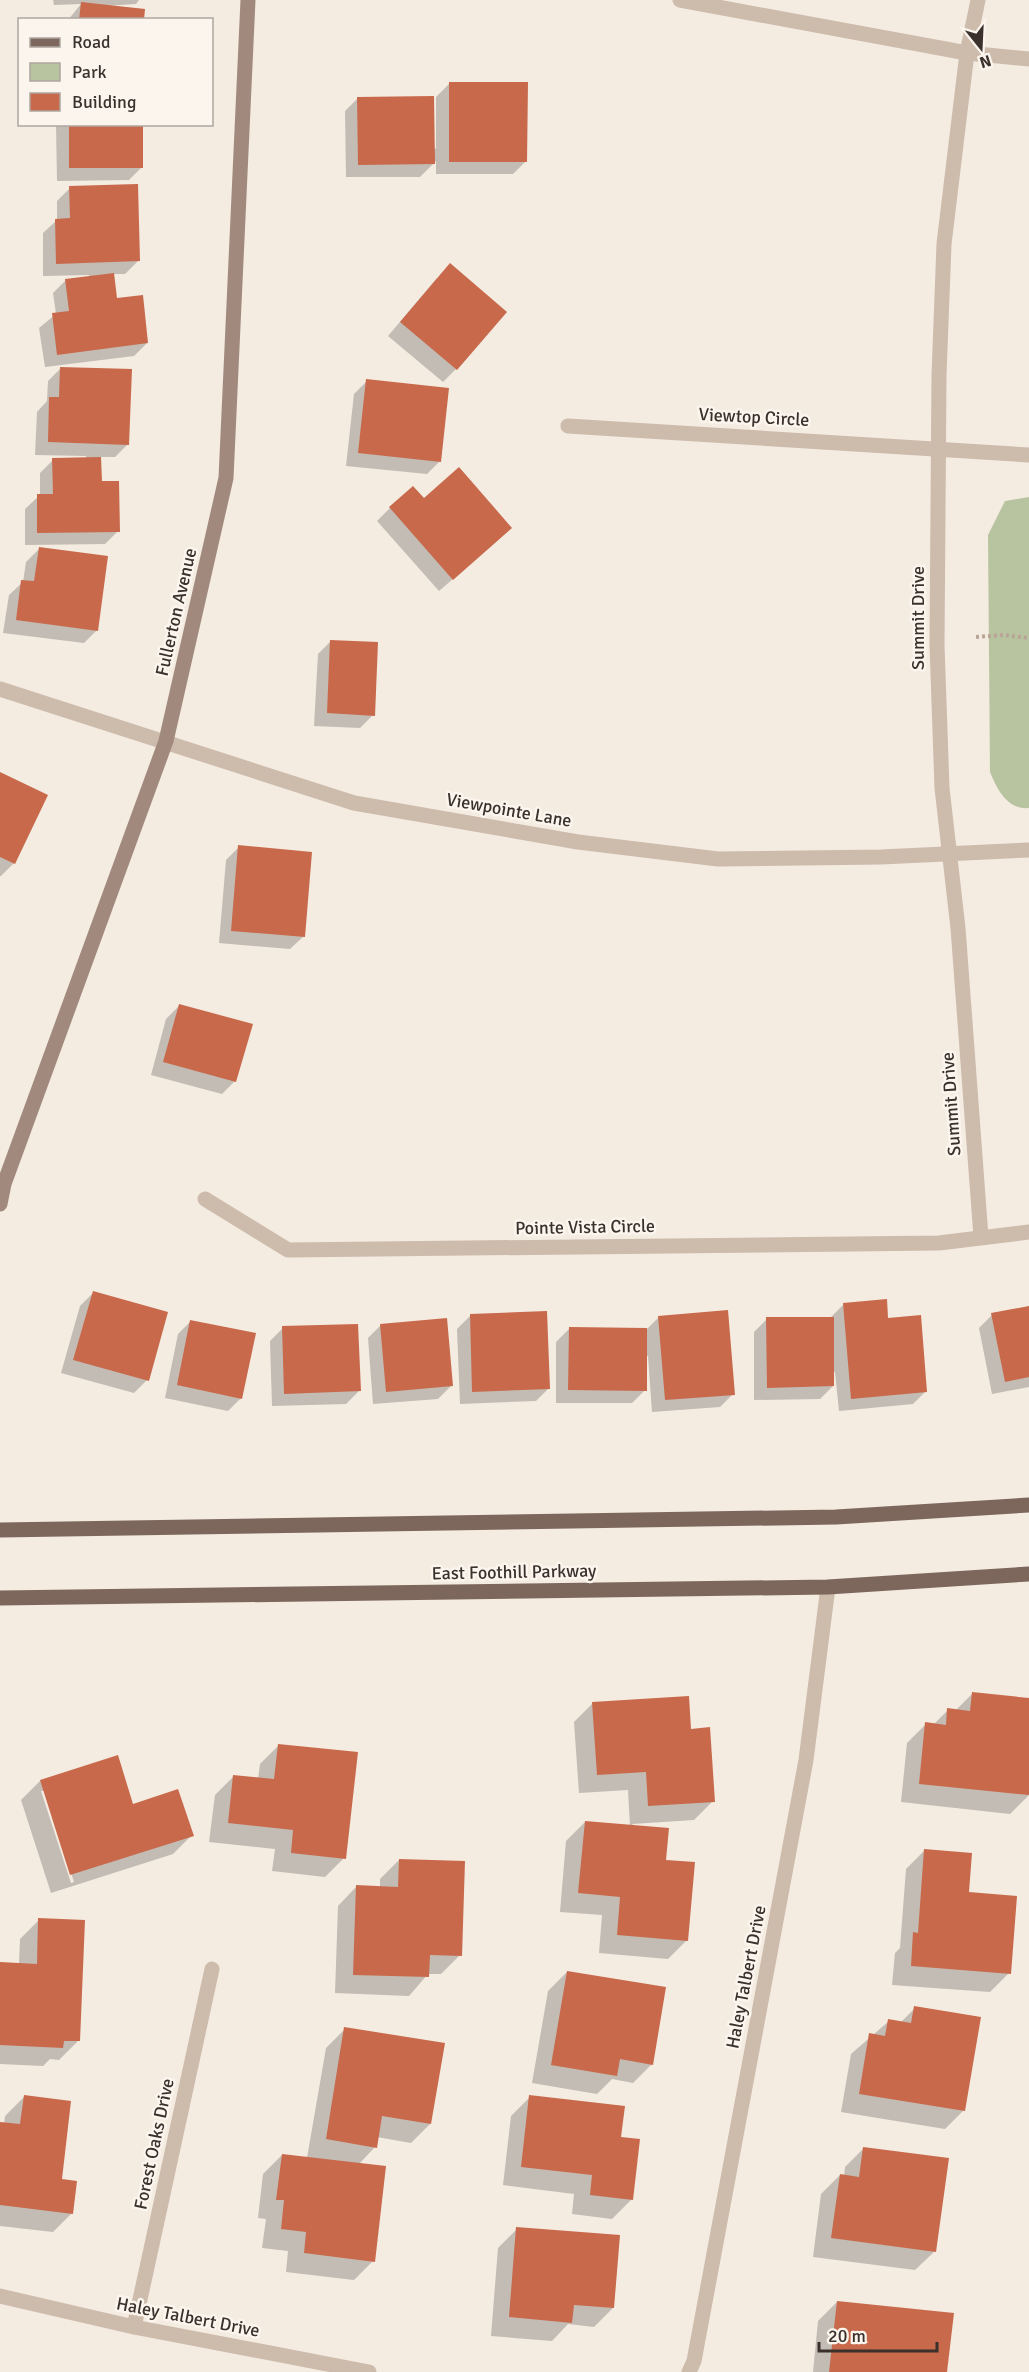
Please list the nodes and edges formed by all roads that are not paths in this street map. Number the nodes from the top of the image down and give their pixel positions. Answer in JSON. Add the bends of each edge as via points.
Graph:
{"nodes":[{"id":1,"x":248,"y":0,"type":"edge"},
{"id":2,"x":680,"y":0,"type":"edge"},
{"id":3,"x":978,"y":0,"type":"edge"},
{"id":4,"x":967,"y":53,"type":"junction"},
{"id":5,"x":1029,"y":59,"type":"edge"},
{"id":6,"x":568,"y":426,"type":"dead end"},
{"id":7,"x":938,"y":448,"type":"junction"},
{"id":8,"x":1029,"y":455,"type":"edge"},
{"id":9,"x":0,"y":688,"type":"edge"},
{"id":10,"x":166,"y":741,"type":"junction"},
{"id":11,"x":1029,"y":850,"type":"edge"},
{"id":12,"x":948,"y":854,"type":"junction"},
{"id":13,"x":205,"y":1199,"type":"dead end"},
{"id":14,"x":0,"y":1204,"type":"edge"},
{"id":15,"x":1029,"y":1232,"type":"edge"},
{"id":16,"x":981,"y":1237,"type":"junction"},
{"id":17,"x":1029,"y":1505,"type":"edge"},
{"id":18,"x":0,"y":1530,"type":"edge"},
{"id":19,"x":1029,"y":1574,"type":"edge"},
{"id":20,"x":828,"y":1587,"type":"junction"},
{"id":21,"x":0,"y":1598,"type":"edge"},
{"id":22,"x":212,"y":1969,"type":"dead end"},
{"id":23,"x":0,"y":2296,"type":"edge"},
{"id":24,"x":134,"y":2327,"type":"junction"},
{"id":25,"x":369,"y":2372,"type":"edge"},
{"id":26,"x":689,"y":2372,"type":"edge"}],
"edges":[{"from":1,"to":10,"type":"main road","name":"Fullerton Avenue","via":[[226,478]]},
{"from":2,"to":4,"type":"street"},
{"from":3,"to":4,"type":"street","name":"Summit Drive"},
{"from":4,"to":5,"type":"street"},
{"from":4,"to":7,"type":"street","name":"Summit Drive","via":[[945,244]]},
{"from":6,"to":7,"type":"street","name":"Viewtop Circle"},
{"from":7,"to":8,"type":"street","name":"Viewtop Circle"},
{"from":7,"to":12,"type":"street","name":"Summit Drive","via":[[937,645]]},
{"from":9,"to":10,"type":"street","name":"Viewpointe Lane"},
{"from":10,"to":12,"type":"street","name":"Viewpointe Lane","via":[[354,803],[578,842],[718,859]]},
{"from":10,"to":14,"type":"main road","name":"Fullerton Avenue"},
{"from":11,"to":12,"type":"street","name":"Viewpointe Lane"},
{"from":12,"to":16,"type":"street","name":"Summit Drive","via":[[958,928]]},
{"from":13,"to":16,"type":"street","name":"Pointe Vista Circle","via":[[288,1250],[939,1243]]},
{"from":15,"to":16,"type":"street","name":"Pointe Vista Circle"},
{"from":17,"to":18,"type":"main road","via":[[836,1517]]},
{"from":19,"to":20,"type":"main road","name":"East Foothill Parkway"},
{"from":20,"to":21,"type":"main road","name":"East Foothill Parkway"},
{"from":20,"to":26,"type":"street","name":"Haley Talbert Drive","via":[[806,1761]]},
{"from":22,"to":24,"type":"street","name":"Forest Oaks Drive"},
{"from":23,"to":24,"type":"street","name":"Haley Talbert Drive"},
{"from":24,"to":25,"type":"street","name":"Haley Talbert Drive"}]}
